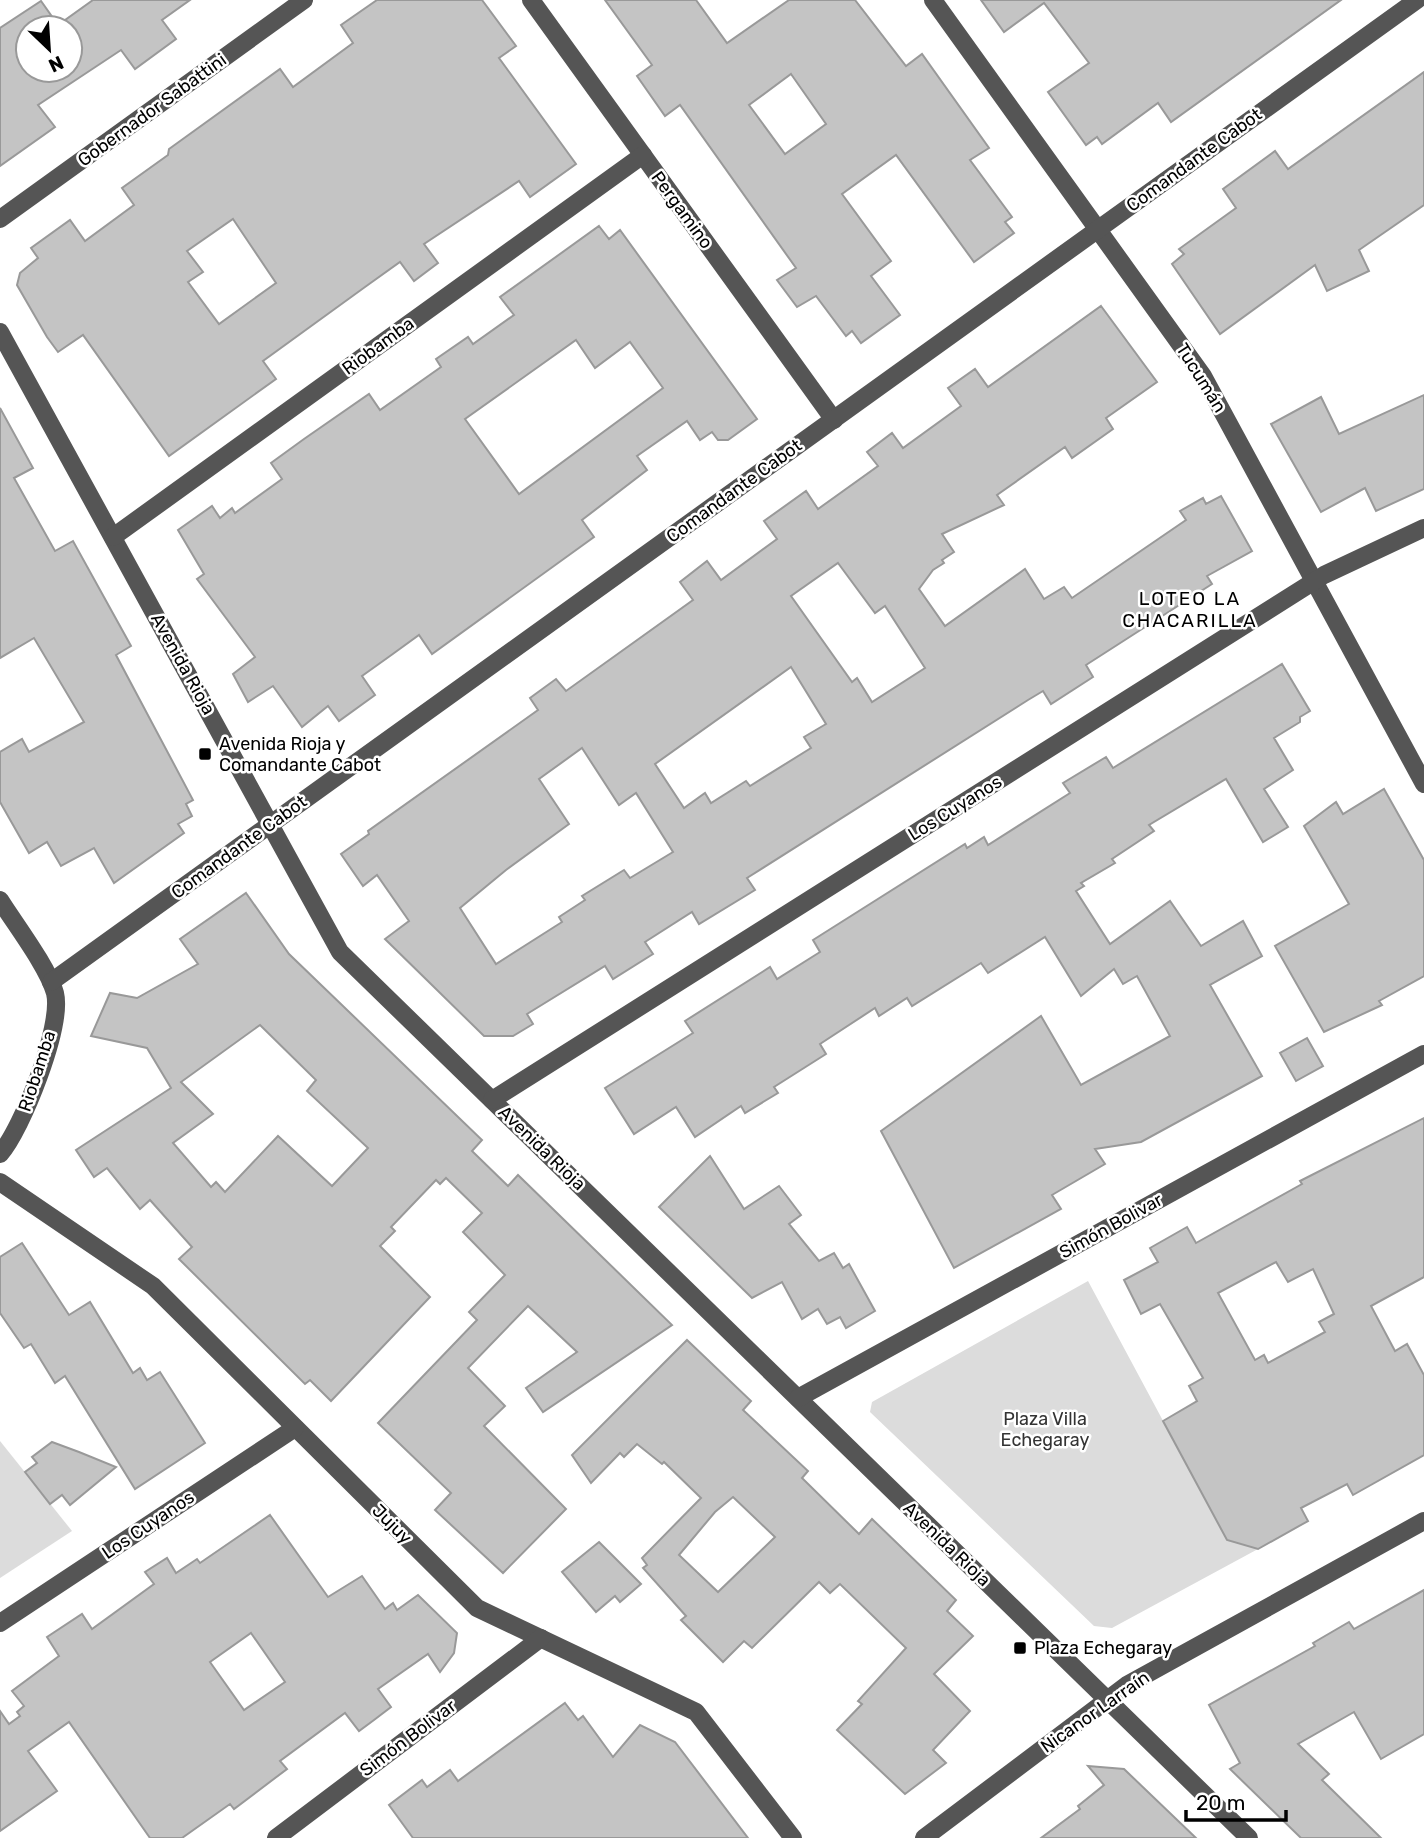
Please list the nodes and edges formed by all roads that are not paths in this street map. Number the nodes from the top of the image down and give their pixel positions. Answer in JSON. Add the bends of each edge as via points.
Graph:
{"nodes":[{"id":1,"x":304,"y":0,"type":"edge"},
{"id":2,"x":531,"y":0,"type":"edge"},
{"id":3,"x":933,"y":0,"type":"edge"},
{"id":4,"x":1417,"y":0,"type":"edge"},
{"id":5,"x":643,"y":155,"type":"junction"},
{"id":6,"x":0,"y":219,"type":"edge"},
{"id":7,"x":1098,"y":229,"type":"junction"},
{"id":8,"x":0,"y":332,"type":"edge"},
{"id":9,"x":834,"y":419,"type":"junction"},
{"id":10,"x":1424,"y":528,"type":"edge"},
{"id":11,"x":113,"y":537,"type":"junction"},
{"id":12,"x":1314,"y":582,"type":"junction"},
{"id":13,"x":1424,"y":784,"type":"edge"},
{"id":14,"x":271,"y":824,"type":"junction"},
{"id":15,"x":0,"y":900,"type":"edge"},
{"id":16,"x":51,"y":982,"type":"junction"},
{"id":17,"x":1424,"y":1054,"type":"edge"},
{"id":18,"x":492,"y":1100,"type":"junction"},
{"id":19,"x":0,"y":1154,"type":"edge"},
{"id":20,"x":0,"y":1182,"type":"edge"},
{"id":21,"x":798,"y":1398,"type":"junction"},
{"id":22,"x":295,"y":1428,"type":"junction"},
{"id":23,"x":1424,"y":1521,"type":"edge"},
{"id":24,"x":0,"y":1623,"type":"edge"},
{"id":25,"x":541,"y":1638,"type":"junction"},
{"id":26,"x":1107,"y":1700,"type":"junction"},
{"id":27,"x":276,"y":1838,"type":"edge"},
{"id":28,"x":793,"y":1838,"type":"edge"},
{"id":29,"x":925,"y":1838,"type":"edge"},
{"id":30,"x":1249,"y":1838,"type":"edge"}],
"edges":[{"from":1,"to":6,"type":"street","name":"Gobernador Sabattini"},
{"from":2,"to":5,"type":"street","name":"Pergamino"},
{"from":3,"to":7,"type":"street","name":"Tucumán"},
{"from":4,"to":7,"type":"street","name":"Comandante Cabot"},
{"from":5,"to":9,"type":"street","name":"Pergamino"},
{"from":5,"to":11,"type":"street","name":"Riobamba"},
{"from":7,"to":9,"type":"street","name":"Comandante Cabot"},
{"from":7,"to":12,"type":"street","name":"Tucumán","via":[[1203,376]]},
{"from":8,"to":11,"type":"street","name":"Avenida Rioja"},
{"from":9,"to":14,"type":"street","name":"Comandante Cabot"},
{"from":10,"to":12,"type":"street","name":"Los Cuyanos"},
{"from":11,"to":14,"type":"street","name":"Avenida Rioja"},
{"from":12,"to":13,"type":"street","name":"Tucumán"},
{"from":12,"to":18,"type":"street","name":"Los Cuyanos"},
{"from":14,"to":16,"type":"street","name":"Comandante Cabot"},
{"from":14,"to":18,"type":"street","name":"Avenida Rioja","via":[[340,952]]},
{"from":15,"to":16,"type":"street"},
{"from":16,"to":19,"type":"street","name":"Riobamba","via":[[56,1003],[50,1040],[26,1107]]},
{"from":17,"to":21,"type":"street","name":"Simón Bolivar"},
{"from":18,"to":21,"type":"street","name":"Avenida Rioja"},
{"from":20,"to":22,"type":"street","name":"Jujuy","via":[[153,1286]]},
{"from":21,"to":26,"type":"street","name":"Avenida Rioja"},
{"from":22,"to":24,"type":"street","name":"Los Cuyanos"},
{"from":22,"to":25,"type":"street","name":"Jujuy","via":[[477,1608]]},
{"from":23,"to":26,"type":"street","name":"Nicanor Larraín"},
{"from":25,"to":27,"type":"street","name":"Simón Bolivar"},
{"from":25,"to":28,"type":"street","name":"Jujuy","via":[[696,1712]]},
{"from":26,"to":29,"type":"street","name":"Nicanor Larraín"},
{"from":26,"to":30,"type":"street","name":"Avenida Rioja"}]}
